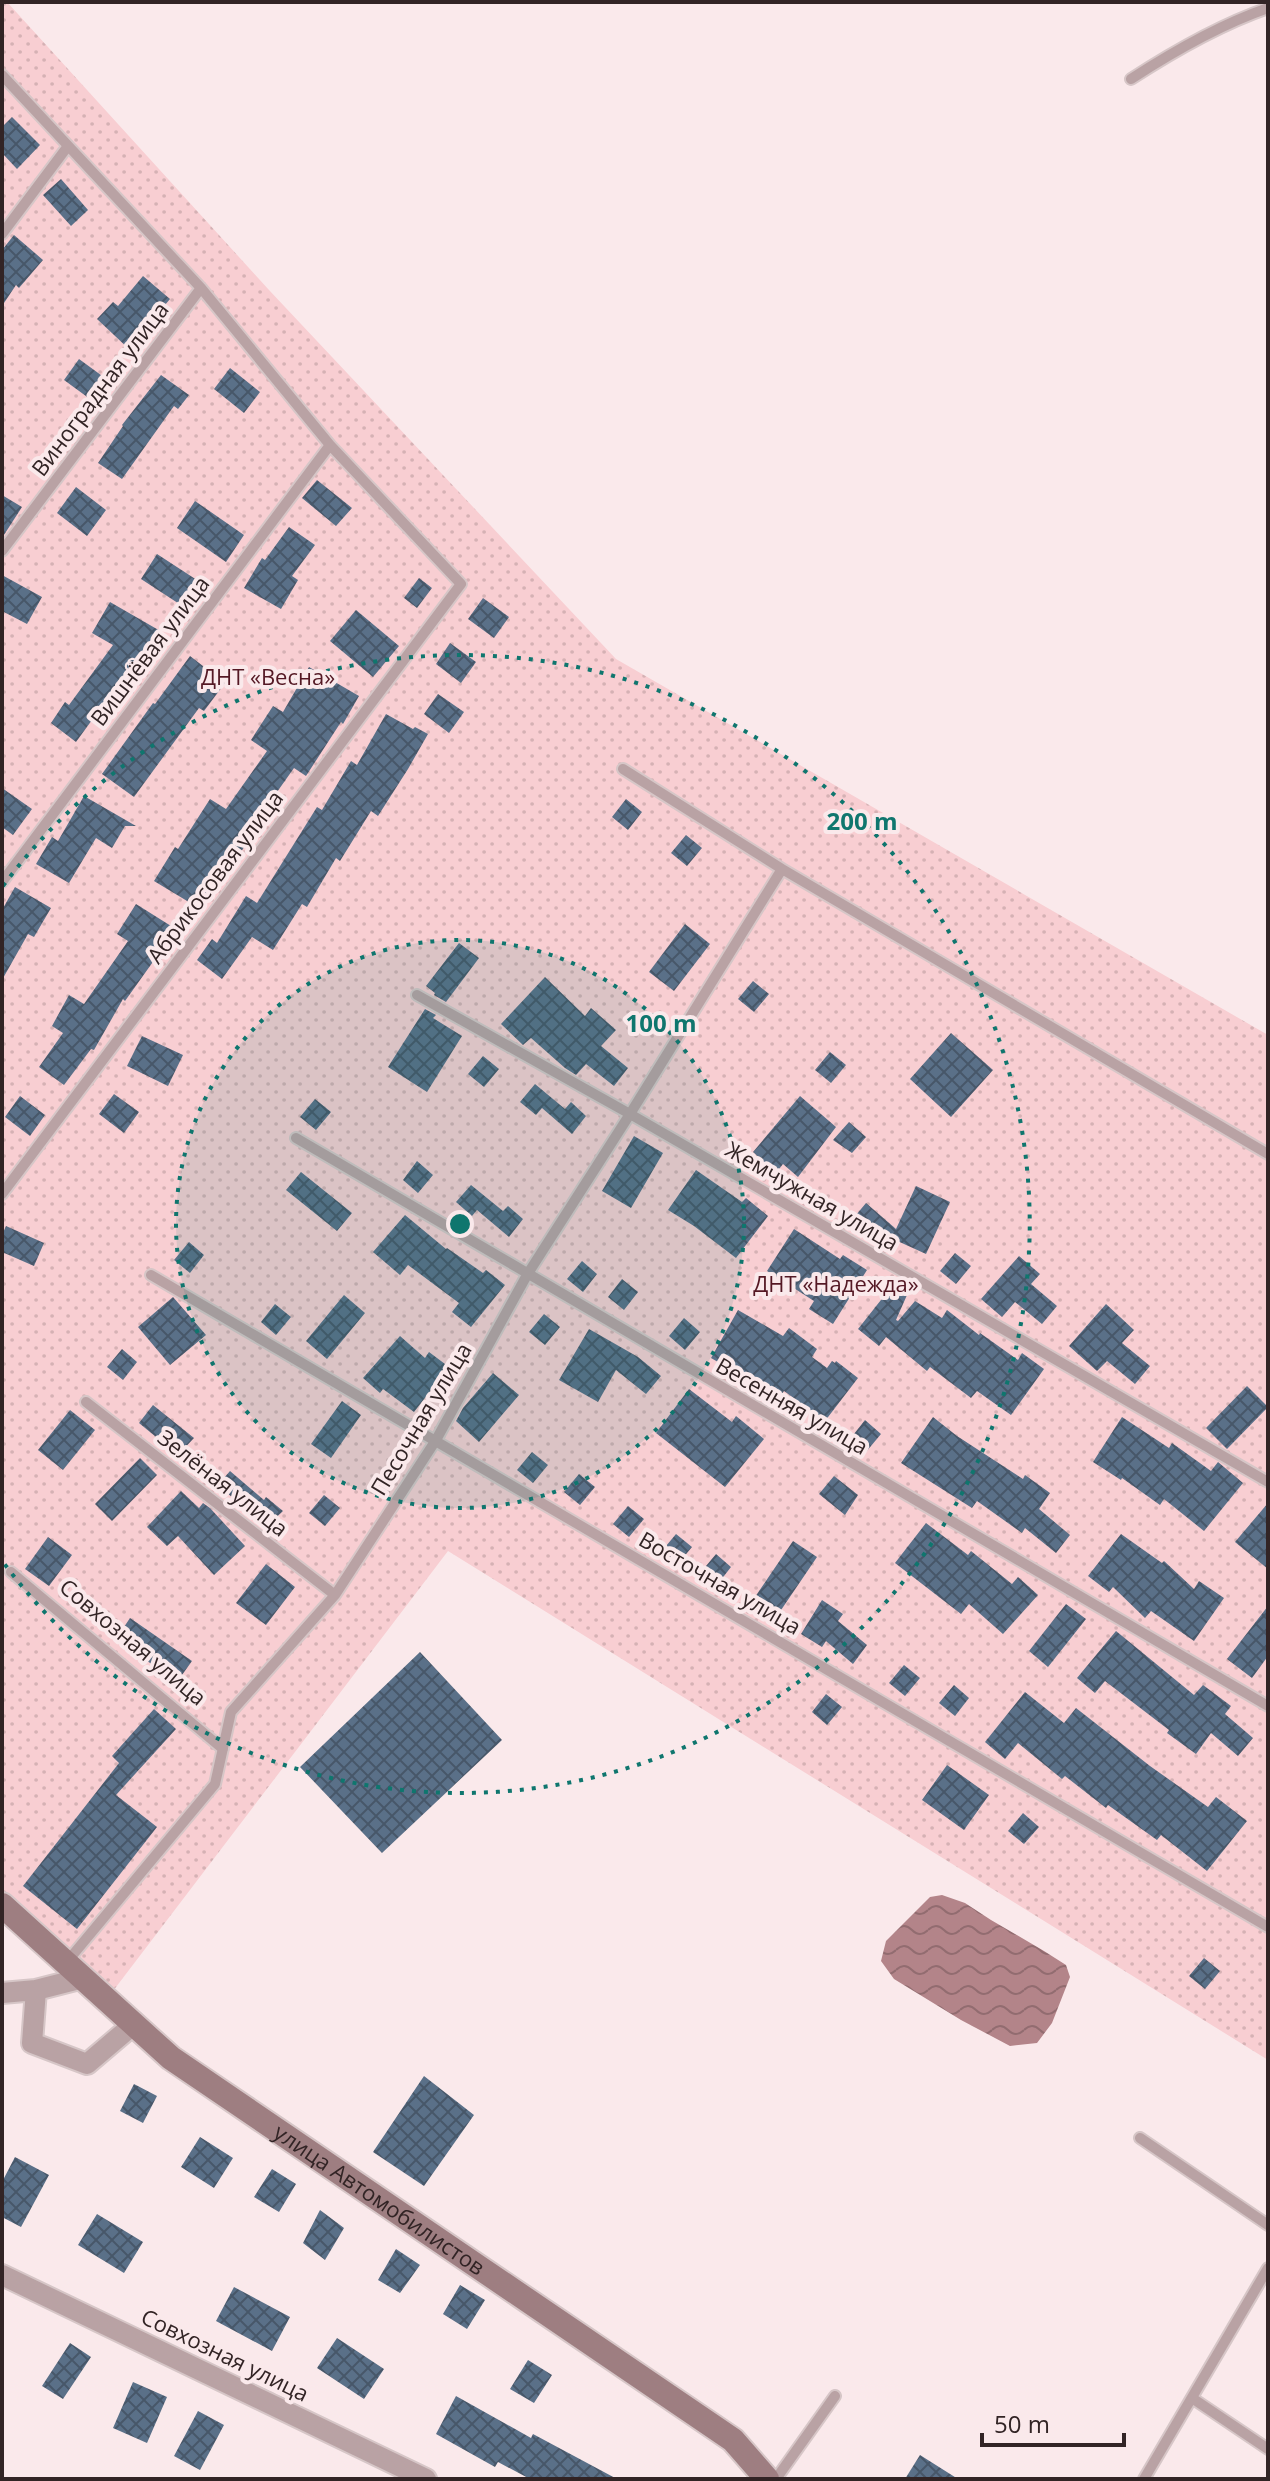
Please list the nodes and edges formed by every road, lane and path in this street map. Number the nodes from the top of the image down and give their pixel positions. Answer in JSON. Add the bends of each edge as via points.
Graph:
{"nodes":[{"id":1,"x":1268,"y":8,"type":"edge"},
{"id":2,"x":2,"y":75,"type":"edge"},
{"id":3,"x":1131,"y":79,"type":"dead end"},
{"id":4,"x":68,"y":146,"type":"junction"},
{"id":5,"x":2,"y":234,"type":"edge"},
{"id":6,"x":201,"y":288,"type":"junction"},
{"id":7,"x":330,"y":445,"type":"junction"},
{"id":8,"x":2,"y":551,"type":"edge"},
{"id":9,"x":623,"y":769,"type":"dead end"},
{"id":10,"x":782,"y":869,"type":"junction"},
{"id":11,"x":2,"y":882,"type":"edge"},
{"id":12,"x":417,"y":995,"type":"dead end"},
{"id":13,"x":630,"y":1114,"type":"junction"},
{"id":14,"x":296,"y":1138,"type":"dead end"},
{"id":15,"x":1268,"y":1154,"type":"edge"},
{"id":16,"x":2,"y":1194,"type":"edge"},
{"id":17,"x":151,"y":1275,"type":"dead end"},
{"id":18,"x":527,"y":1275,"type":"junction"},
{"id":19,"x":86,"y":1402,"type":"dead end"},
{"id":20,"x":436,"y":1440,"type":"junction"},
{"id":21,"x":1268,"y":1482,"type":"edge"},
{"id":22,"x":11,"y":1572,"type":"dead end"},
{"id":23,"x":335,"y":1595,"type":"junction"},
{"id":24,"x":1268,"y":1706,"type":"edge"},
{"id":25,"x":223,"y":1749,"type":"junction"},
{"id":26,"x":2,"y":1905,"type":"edge"},
{"id":27,"x":1268,"y":1927,"type":"edge"},
{"id":28,"x":75,"y":1971,"type":"junction"},
{"id":29,"x":36,"y":1990,"type":"junction"},
{"id":30,"x":2,"y":1993,"type":"edge"},
{"id":31,"x":134,"y":2024,"type":"junction"},
{"id":32,"x":1140,"y":2138,"type":"dead end"},
{"id":33,"x":1268,"y":2225,"type":"edge"},
{"id":34,"x":1268,"y":2268,"type":"edge"},
{"id":35,"x":2,"y":2275,"type":"edge"},
{"id":36,"x":835,"y":2396,"type":"dead end"},
{"id":37,"x":1192,"y":2398,"type":"junction"},
{"id":38,"x":1268,"y":2449,"type":"edge"},
{"id":39,"x":426,"y":2479,"type":"edge"},
{"id":40,"x":767,"y":2479,"type":"edge"},
{"id":41,"x":776,"y":2479,"type":"edge"},
{"id":42,"x":1144,"y":2479,"type":"edge"}],
"edges":[{"from":1,"to":3,"type":"lane","via":[[1175,51]]},
{"from":2,"to":4,"type":"lane"},
{"from":4,"to":5,"type":"lane"},
{"from":4,"to":6,"type":"lane"},
{"from":6,"to":7,"type":"lane"},
{"from":6,"to":8,"type":"lane","name":"Виноградная улица"},
{"from":7,"to":11,"type":"lane","name":"Вишнёвая улица"},
{"from":7,"to":16,"type":"lane","name":"Абрикосовая улица","via":[[461,584]]},
{"from":9,"to":10,"type":"lane"},
{"from":10,"to":13,"type":"lane","name":"Песочная улица"},
{"from":10,"to":15,"type":"lane"},
{"from":12,"to":13,"type":"lane","name":"Жемчужная улица"},
{"from":13,"to":18,"type":"lane","name":"Песочная улица"},
{"from":13,"to":21,"type":"lane","name":"Жемчужная улица"},
{"from":14,"to":18,"type":"lane","name":"Весенняя улица"},
{"from":17,"to":20,"type":"lane","name":"Восточная улица"},
{"from":18,"to":20,"type":"lane","name":"Песочная улица"},
{"from":18,"to":24,"type":"lane","name":"Весенняя улица"},
{"from":19,"to":23,"type":"lane","name":"Зелёная улица"},
{"from":20,"to":23,"type":"lane","name":"Песочная улица"},
{"from":20,"to":27,"type":"lane","name":"Восточная улица"},
{"from":22,"to":25,"type":"lane","name":"Совхозная улица"},
{"from":23,"to":25,"type":"lane","name":"Песочная улица","via":[[231,1712]]},
{"from":25,"to":28,"type":"lane","name":"Песочная улица","via":[[215,1784]]},
{"from":26,"to":28,"type":"street","name":"улица Автомобилистов"},
{"from":28,"to":29,"type":"street"},
{"from":28,"to":31,"type":"street","name":"улица Автомобилистов"},
{"from":29,"to":30,"type":"street"},
{"from":29,"to":31,"type":"street","via":[[32,2043],[87,2064]]},
{"from":31,"to":40,"type":"street","name":"улица Автомобилистов","via":[[171,2058],[733,2440]]},
{"from":32,"to":33,"type":"lane"},
{"from":34,"to":37,"type":"lane"},
{"from":35,"to":39,"type":"street","name":"Совхозная улица"},
{"from":36,"to":41,"type":"lane"},
{"from":37,"to":38,"type":"lane"},
{"from":37,"to":42,"type":"lane"}]}
